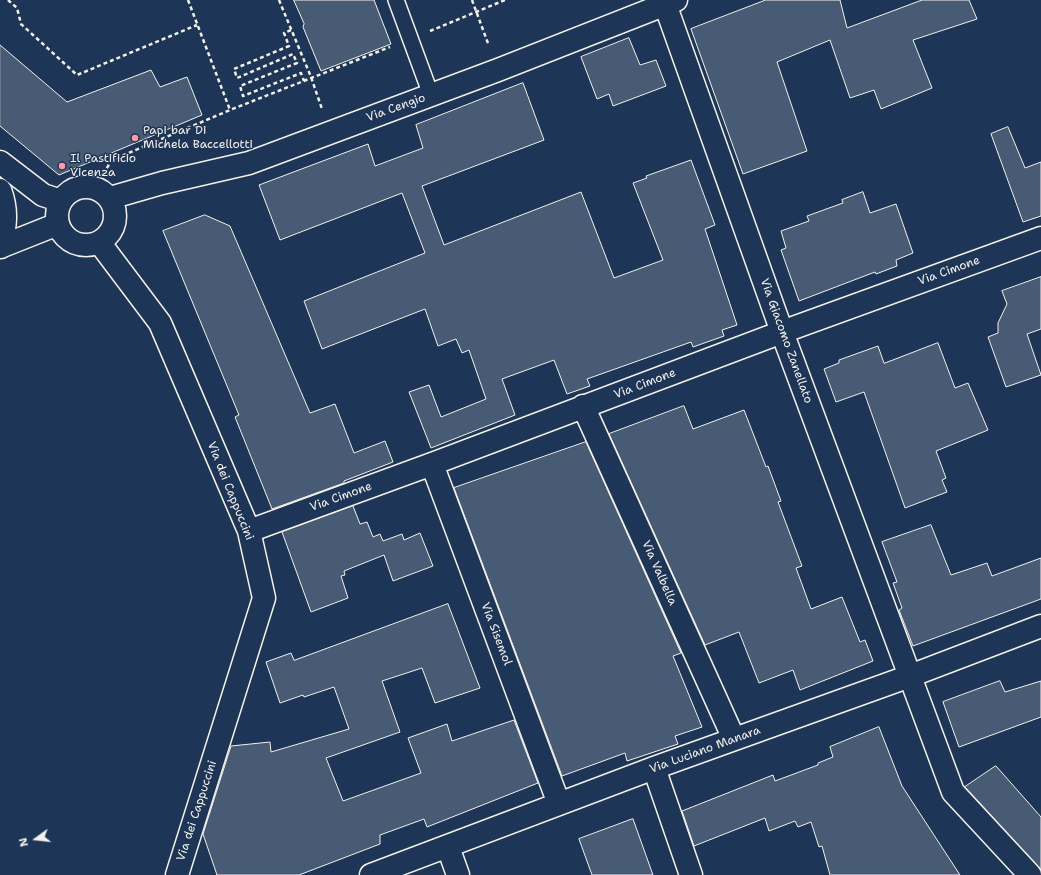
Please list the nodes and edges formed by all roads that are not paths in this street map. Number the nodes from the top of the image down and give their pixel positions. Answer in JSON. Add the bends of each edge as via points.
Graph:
{"nodes":[{"id":1,"x":396,"y":0,"type":"edge"},
{"id":2,"x":670,"y":2,"type":"edge"},
{"id":3,"x":431,"y":95,"type":"junction"},
{"id":4,"x":0,"y":162,"type":"edge"},
{"id":5,"x":0,"y":190,"type":"edge"},
{"id":6,"x":110,"y":198,"type":"junction"},
{"id":7,"x":61,"y":201,"type":"junction"},
{"id":8,"x":58,"y":224,"type":"junction"},
{"id":9,"x":1041,"y":238,"type":"edge"},
{"id":10,"x":99,"y":242,"type":"junction"},
{"id":11,"x":0,"y":247,"type":"edge"},
{"id":12,"x":782,"y":332,"type":"junction"},
{"id":13,"x":584,"y":406,"type":"junction"},
{"id":14,"x":432,"y":464,"type":"junction"},
{"id":15,"x":249,"y":531,"type":"junction"},
{"id":16,"x":1041,"y":626,"type":"edge"},
{"id":17,"x":910,"y":676,"type":"junction"},
{"id":18,"x":734,"y":739,"type":"junction"},
{"id":19,"x":654,"y":768,"type":"junction"},
{"id":20,"x":559,"y":804,"type":"junction"},
{"id":21,"x":448,"y":847,"type":"junction"},
{"id":22,"x":176,"y":875,"type":"edge"},
{"id":23,"x":371,"y":875,"type":"edge"},
{"id":24,"x":458,"y":875,"type":"edge"},
{"id":25,"x":691,"y":875,"type":"edge"},
{"id":26,"x":1030,"y":875,"type":"edge"}],
"edges":[{"from":1,"to":3,"type":"lane"},
{"from":2,"to":3,"type":"street","name":"Via Cengio"},
{"from":2,"to":12,"type":"street","name":"Via Giacomo Zanellato"},
{"from":3,"to":6,"type":"street","name":"Via Cengio","via":[[249,163]]},
{"from":4,"to":7,"type":"street","via":[[43,194]]},
{"from":5,"to":11,"type":"street","via":[[6,222]]},
{"from":6,"to":7,"type":"street","via":[[103,191],[86,186],[71,190]]},
{"from":6,"to":10,"type":"street","via":[[115,217],[113,228],[108,236]]},
{"from":7,"to":8,"type":"street"},
{"from":8,"to":10,"type":"street","via":[[62,232],[75,242],[83,245]]},
{"from":8,"to":11,"type":"street"},
{"from":9,"to":12,"type":"street","name":"Via Cimone"},
{"from":10,"to":15,"type":"street","name":"Via dei Cappuccini","via":[[160,323]]},
{"from":12,"to":13,"type":"street","name":"Via Cimone"},
{"from":12,"to":17,"type":"street","name":"Via Giacomo Zanellato"},
{"from":13,"to":14,"type":"street","name":"Via Cimone"},
{"from":13,"to":18,"type":"street","name":"Via Valbella"},
{"from":14,"to":15,"type":"street","name":"Via Cimone"},
{"from":14,"to":20,"type":"street","name":"Via Sisemol"},
{"from":15,"to":22,"type":"street","name":"Via dei Cappuccini","via":[[264,598]]},
{"from":16,"to":17,"type":"street","name":"Via Luciano Manara"},
{"from":17,"to":18,"type":"street","name":"Via Luciano Manara"},
{"from":17,"to":26,"type":"street","name":"Via Giacomo Zanellato","via":[[953,792]]},
{"from":18,"to":19,"type":"street","name":"Via Luciano Manara"},
{"from":19,"to":20,"type":"street","name":"Via Luciano Manara"},
{"from":19,"to":25,"type":"street"},
{"from":20,"to":21,"type":"street","name":"Via Luciano Manara"},
{"from":21,"to":23,"type":"street","name":"Via Luciano Manara"},
{"from":21,"to":24,"type":"street"}]}
